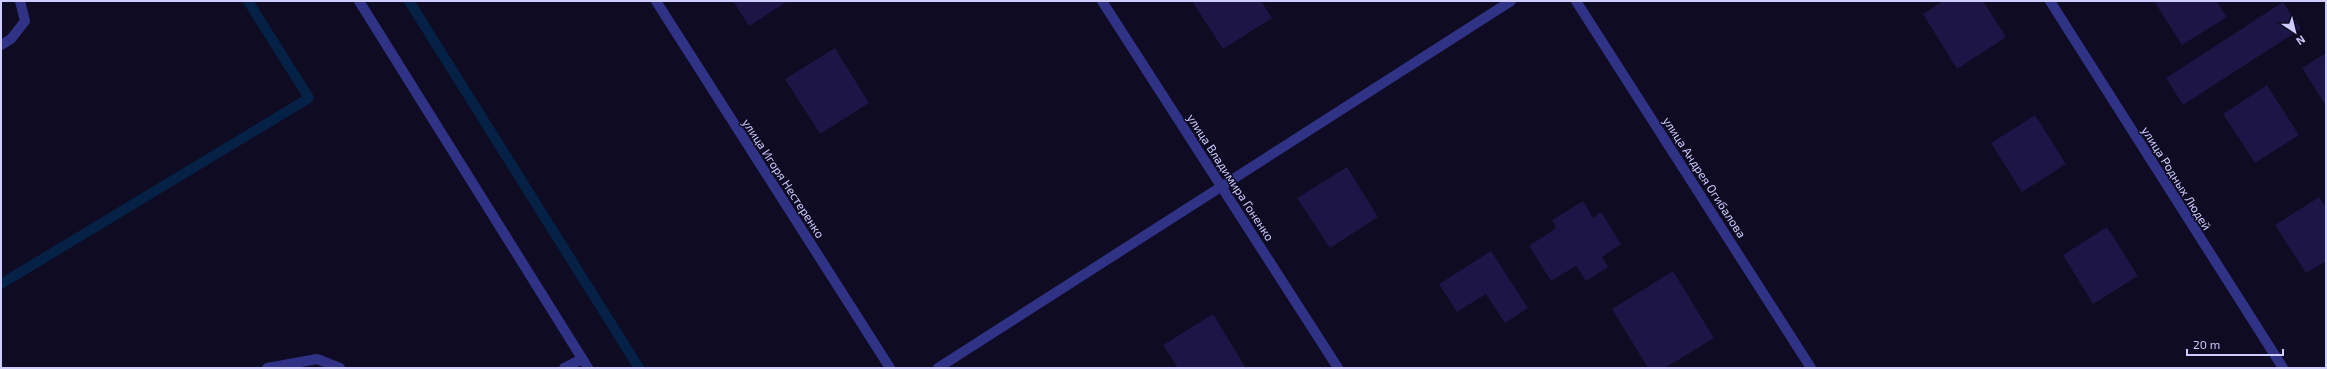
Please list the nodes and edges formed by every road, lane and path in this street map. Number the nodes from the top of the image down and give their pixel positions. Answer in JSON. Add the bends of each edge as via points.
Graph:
{"nodes":[{"id":1,"x":20,"y":1,"type":"edge"},
{"id":2,"x":359,"y":1,"type":"edge"},
{"id":3,"x":656,"y":1,"type":"edge"},
{"id":4,"x":1102,"y":1,"type":"edge"},
{"id":5,"x":1511,"y":1,"type":"edge"},
{"id":6,"x":1576,"y":1,"type":"edge"},
{"id":7,"x":2050,"y":1,"type":"edge"},
{"id":8,"x":1,"y":45,"type":"edge"},
{"id":9,"x":1222,"y":186,"type":"junction"},
{"id":10,"x":582,"y":359,"type":"junction"},
{"id":11,"x":267,"y":368,"type":"edge"},
{"id":12,"x":340,"y":368,"type":"edge"},
{"id":13,"x":564,"y":368,"type":"edge"},
{"id":14,"x":588,"y":368,"type":"edge"},
{"id":15,"x":890,"y":368,"type":"edge"},
{"id":16,"x":938,"y":368,"type":"edge"},
{"id":17,"x":1338,"y":368,"type":"edge"},
{"id":18,"x":1811,"y":368,"type":"edge"},
{"id":19,"x":2283,"y":368,"type":"edge"}],
"edges":[{"from":1,"to":8,"type":"street","via":[[26,22],[11,39]]},
{"from":2,"to":10,"type":"street"},
{"from":3,"to":15,"type":"street","name":"улица Игоря Нестеренко"},
{"from":4,"to":9,"type":"street","name":"улица Владимира Гоненко"},
{"from":5,"to":9,"type":"street"},
{"from":6,"to":18,"type":"street","name":"улица Андрея Огибалова"},
{"from":7,"to":19,"type":"street","name":"улица Родных Людей"},
{"from":9,"to":16,"type":"street"},
{"from":9,"to":17,"type":"street","name":"улица Владимира Гоненко"},
{"from":10,"to":13,"type":"street"},
{"from":10,"to":14,"type":"street"},
{"from":11,"to":12,"type":"street","via":[[317,359]]}]}
